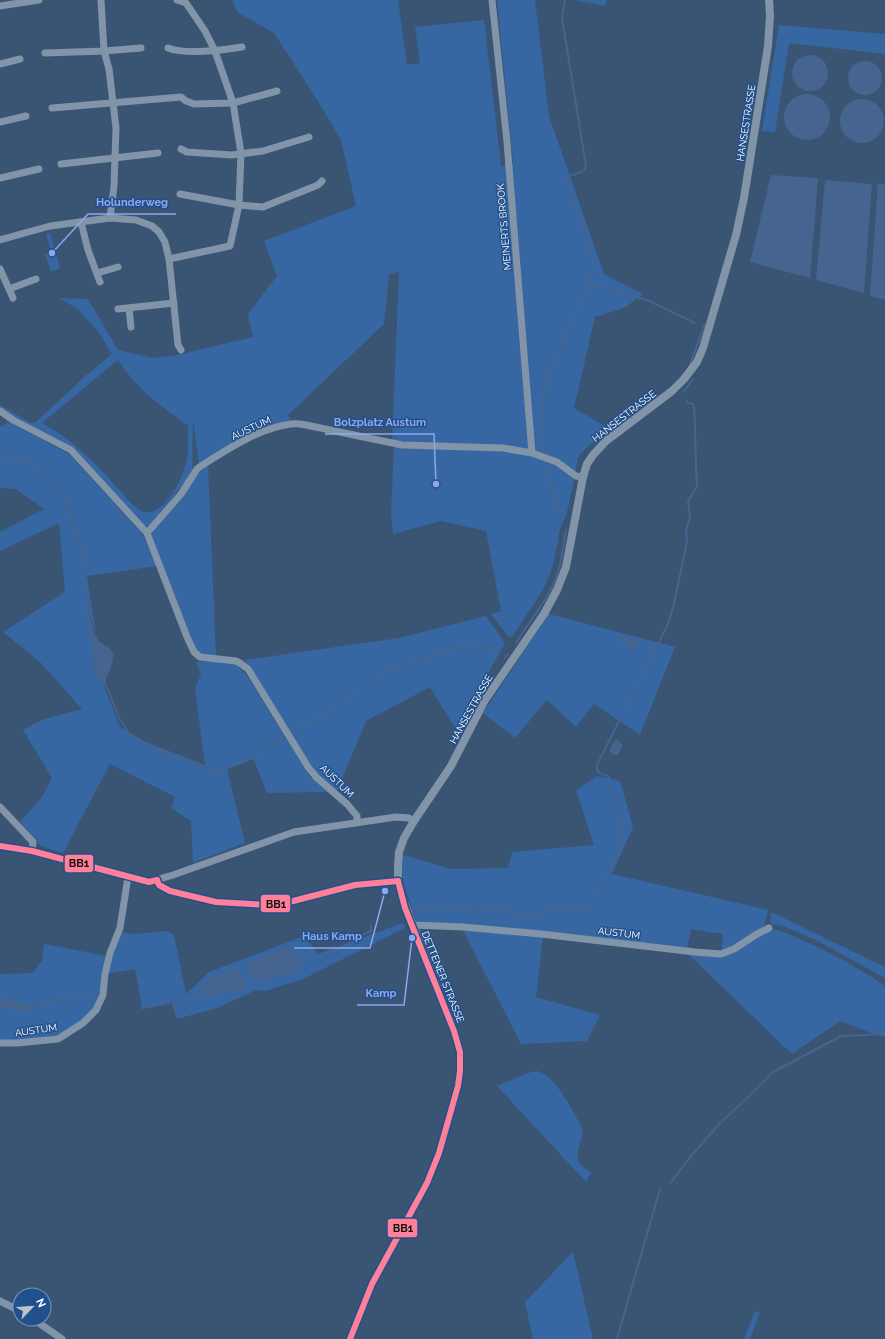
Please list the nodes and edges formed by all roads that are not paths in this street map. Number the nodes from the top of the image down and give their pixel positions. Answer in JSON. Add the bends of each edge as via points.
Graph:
{"nodes":[{"id":1,"x":39,"y":0,"type":"edge"},
{"id":2,"x":101,"y":0,"type":"edge"},
{"id":3,"x":177,"y":0,"type":"edge"},
{"id":4,"x":492,"y":0,"type":"edge"},
{"id":5,"x":769,"y":0,"type":"edge"},
{"id":6,"x":0,"y":6,"type":"edge"},
{"id":7,"x":141,"y":48,"type":"dead end"},
{"id":8,"x":168,"y":48,"type":"dead end"},
{"id":9,"x":242,"y":48,"type":"dead end"},
{"id":10,"x":215,"y":50,"type":"junction"},
{"id":11,"x":104,"y":51,"type":"junction"},
{"id":12,"x":45,"y":54,"type":"dead end"},
{"id":13,"x":20,"y":59,"type":"dead end"},
{"id":14,"x":0,"y":64,"type":"edge"},
{"id":15,"x":277,"y":91,"type":"dead end"},
{"id":16,"x":114,"y":103,"type":"junction"},
{"id":17,"x":233,"y":103,"type":"junction"},
{"id":18,"x":52,"y":108,"type":"dead end"},
{"id":19,"x":26,"y":116,"type":"dead end"},
{"id":20,"x":0,"y":122,"type":"edge"},
{"id":21,"x":309,"y":137,"type":"dead end"},
{"id":22,"x":181,"y":149,"type":"dead end"},
{"id":23,"x":158,"y":153,"type":"dead end"},
{"id":24,"x":241,"y":153,"type":"junction"},
{"id":25,"x":115,"y":158,"type":"junction"},
{"id":26,"x":61,"y":164,"type":"dead end"},
{"id":27,"x":39,"y":169,"type":"dead end"},
{"id":28,"x":0,"y":178,"type":"edge"},
{"id":29,"x":322,"y":181,"type":"dead end"},
{"id":30,"x":180,"y":194,"type":"dead end"},
{"id":31,"x":239,"y":205,"type":"junction"},
{"id":32,"x":110,"y":218,"type":"junction"},
{"id":33,"x":81,"y":222,"type":"junction"},
{"id":34,"x":0,"y":240,"type":"edge"},
{"id":35,"x":169,"y":259,"type":"junction"},
{"id":36,"x":118,"y":267,"type":"dead end"},
{"id":37,"x":0,"y":270,"type":"edge"},
{"id":38,"x":97,"y":272,"type":"junction"},
{"id":39,"x":36,"y":279,"type":"dead end"},
{"id":40,"x":100,"y":282,"type":"dead end"},
{"id":41,"x":9,"y":289,"type":"junction"},
{"id":42,"x":13,"y":298,"type":"dead end"},
{"id":43,"x":174,"y":303,"type":"junction"},
{"id":44,"x":129,"y":308,"type":"junction"},
{"id":45,"x":118,"y":310,"type":"dead end"},
{"id":46,"x":131,"y":327,"type":"dead end"},
{"id":47,"x":181,"y":350,"type":"dead end"},
{"id":48,"x":0,"y":411,"type":"edge"},
{"id":49,"x":532,"y":453,"type":"junction"},
{"id":50,"x":583,"y":477,"type":"junction"},
{"id":51,"x":146,"y":533,"type":"junction"},
{"id":52,"x":0,"y":807,"type":"edge"},
{"id":53,"x":414,"y":820,"type":"junction"},
{"id":54,"x":357,"y":822,"type":"junction"},
{"id":55,"x":0,"y":846,"type":"edge"},
{"id":56,"x":32,"y":851,"type":"junction"},
{"id":57,"x":128,"y":877,"type":"junction"},
{"id":58,"x":158,"y":880,"type":"junction"},
{"id":59,"x":398,"y":881,"type":"junction"},
{"id":60,"x":412,"y":925,"type":"junction"},
{"id":61,"x":769,"y":928,"type":"dead end"},
{"id":62,"x":0,"y":1043,"type":"edge"},
{"id":63,"x":0,"y":1301,"type":"edge"},
{"id":64,"x":12,"y":1307,"type":"edge"},
{"id":65,"x":45,"y":1327,"type":"edge"},
{"id":66,"x":62,"y":1339,"type":"edge"},
{"id":67,"x":350,"y":1339,"type":"edge"}],
"edges":[{"from":1,"to":6,"type":"street"},
{"from":2,"to":11,"type":"street"},
{"from":3,"to":10,"type":"street","via":[[186,3]]},
{"from":4,"to":49,"type":"street","name":"MEINERTS BROOK","via":[[507,142]]},
{"from":5,"to":50,"type":"street","name":"HANSESTRASSE","via":[[768,46],[744,198],[730,258],[703,348],[697,362],[672,392],[598,448],[587,464]]},
{"from":7,"to":11,"type":"street"},
{"from":8,"to":10,"type":"street","via":[[175,51]]},
{"from":9,"to":10,"type":"street"},
{"from":10,"to":17,"type":"street"},
{"from":11,"to":12,"type":"street"},
{"from":11,"to":16,"type":"street"},
{"from":13,"to":14,"type":"street"},
{"from":15,"to":17,"type":"street"},
{"from":16,"to":17,"type":"street","via":[[181,97],[194,104]]},
{"from":16,"to":18,"type":"street"},
{"from":16,"to":25,"type":"street"},
{"from":17,"to":24,"type":"street"},
{"from":19,"to":20,"type":"street"},
{"from":21,"to":24,"type":"street","via":[[263,151]]},
{"from":22,"to":24,"type":"street","via":[[187,152],[232,155]]},
{"from":23,"to":25,"type":"street"},
{"from":24,"to":31,"type":"street"},
{"from":25,"to":26,"type":"street"},
{"from":25,"to":32,"type":"street"},
{"from":27,"to":28,"type":"street"},
{"from":29,"to":31,"type":"street","via":[[318,185],[263,207]]},
{"from":30,"to":31,"type":"street"},
{"from":31,"to":35,"type":"street","via":[[230,246]]},
{"from":32,"to":33,"type":"street"},
{"from":32,"to":35,"type":"street","via":[[136,220],[152,226],[165,242]]},
{"from":33,"to":34,"type":"street","via":[[50,226]]},
{"from":33,"to":38,"type":"street"},
{"from":35,"to":43,"type":"street"},
{"from":36,"to":38,"type":"street"},
{"from":37,"to":41,"type":"street"},
{"from":38,"to":40,"type":"street"},
{"from":39,"to":41,"type":"street"},
{"from":41,"to":42,"type":"street"},
{"from":43,"to":44,"type":"street"},
{"from":43,"to":47,"type":"street","via":[[178,345]]},
{"from":44,"to":45,"type":"street"},
{"from":44,"to":46,"type":"street"},
{"from":48,"to":51,"type":"street","name":"AUSTUM","via":[[70,450]]},
{"from":49,"to":50,"type":"street","name":"AUSTUM","via":[[557,462],[576,476]]},
{"from":49,"to":51,"type":"street","name":"AUSTUM","via":[[503,448],[402,446],[306,425],[278,426],[248,439],[197,469],[181,494]]},
{"from":50,"to":53,"type":"street","name":"HANSESTRASSE","via":[[567,562],[557,590],[544,614],[485,700],[451,766]]},
{"from":51,"to":54,"type":"street","name":"AUSTUM","via":[[194,652],[200,658],[236,661],[248,669],[308,767],[347,804],[357,816]]},
{"from":52,"to":56,"type":"street","via":[[33,842]]},
{"from":53,"to":54,"type":"street","via":[[402,817]]},
{"from":53,"to":59,"type":"street","name":"DETTENER STRASSE","via":[[399,852]]},
{"from":54,"to":58,"type":"street","via":[[288,834]]},
{"from":55,"to":56,"type":"street"},
{"from":56,"to":57,"type":"street"},
{"from":57,"to":58,"type":"street","via":[[149,882]]},
{"from":57,"to":62,"type":"street","name":"AUSTUM","via":[[120,928],[110,953],[103,995],[96,1010],[83,1023],[58,1039]]},
{"from":58,"to":59,"type":"street","via":[[159,885],[170,891],[216,902],[268,905],[355,885]]},
{"from":59,"to":60,"type":"street","name":"DETTENER STRASSE"},
{"from":60,"to":61,"type":"street","name":"AUSTUM","via":[[534,933],[721,954]]},
{"from":60,"to":67,"type":"street","name":"DETTENER STRASSE","via":[[454,1031],[460,1052],[460,1071],[439,1153],[427,1183],[372,1284]]},
{"from":63,"to":64,"type":"street"},
{"from":65,"to":66,"type":"street"}]}
